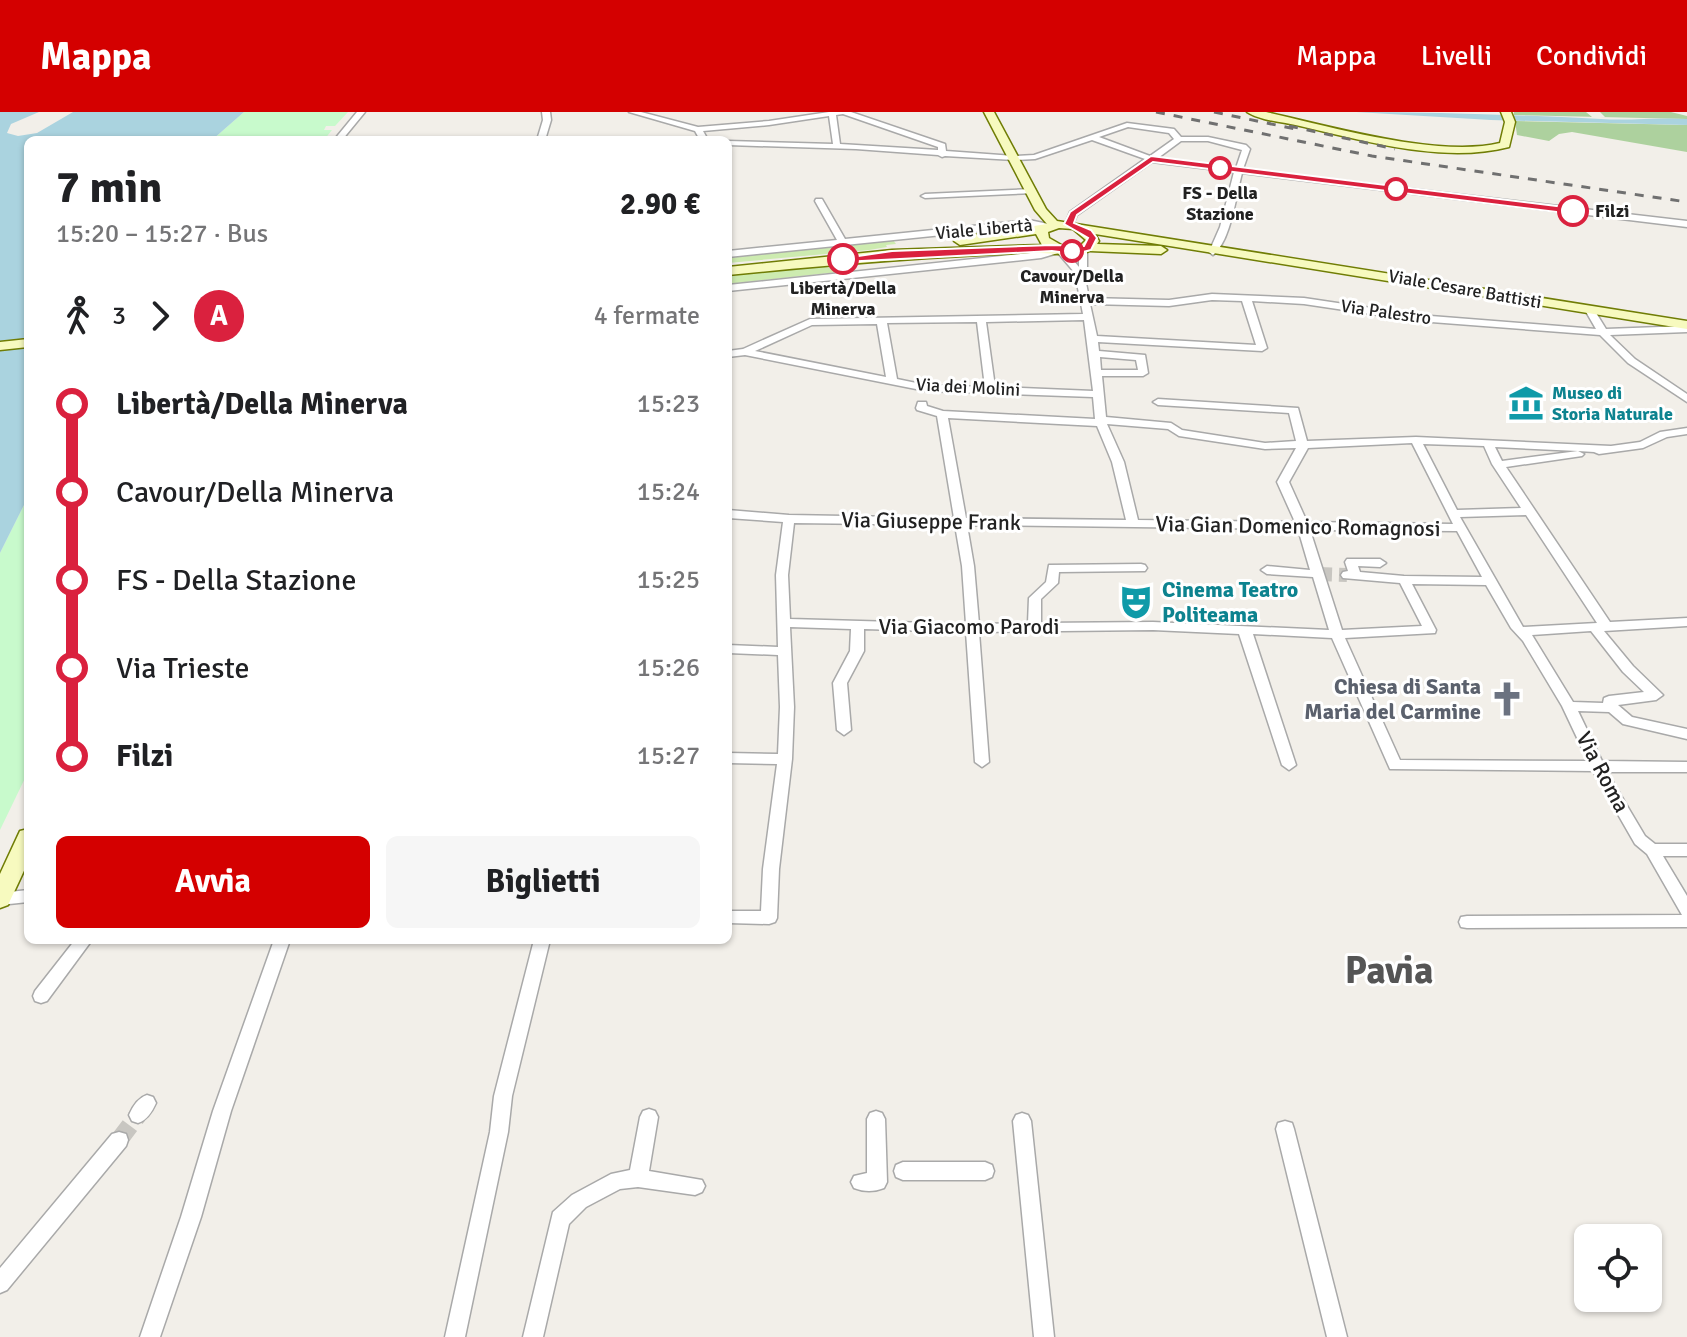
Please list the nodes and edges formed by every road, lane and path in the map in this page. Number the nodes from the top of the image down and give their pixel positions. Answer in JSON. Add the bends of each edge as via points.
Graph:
{"nodes":[{"id":1,"x":361,"y":112,"type":"edge"},
{"id":2,"x":546,"y":112,"type":"edge"},
{"id":3,"x":633,"y":112,"type":"edge"},
{"id":4,"x":844,"y":112,"type":"edge"},
{"id":5,"x":989,"y":112,"type":"edge"},
{"id":6,"x":1252,"y":112,"type":"edge"},
{"id":7,"x":832,"y":115,"type":"junction"},
{"id":8,"x":1507,"y":116,"type":"edge"},
{"id":9,"x":698,"y":129,"type":"junction"},
{"id":10,"x":341,"y":136,"type":"edge"},
{"id":11,"x":542,"y":136,"type":"edge"},
{"id":12,"x":702,"y":136,"type":"edge"},
{"id":13,"x":1091,"y":137,"type":"junction"},
{"id":14,"x":1179,"y":139,"type":"junction"},
{"id":15,"x":732,"y":143,"type":"edge"},
{"id":16,"x":837,"y":147,"type":"junction"},
{"id":17,"x":942,"y":155,"type":"junction"},
{"id":18,"x":1014,"y":158,"type":"junction"},
{"id":19,"x":1151,"y":159,"type":"junction"},
{"id":20,"x":1237,"y":169,"type":"junction"},
{"id":21,"x":1032,"y":191,"type":"junction"},
{"id":22,"x":925,"y":196,"type":"dead end"},
{"id":23,"x":819,"y":201,"type":"dead end"},
{"id":24,"x":1069,"y":224,"type":"junction"},
{"id":25,"x":1687,"y":226,"type":"edge"},
{"id":26,"x":1048,"y":227,"type":"junction"},
{"id":27,"x":1082,"y":229,"type":"junction"},
{"id":28,"x":842,"y":242,"type":"junction"},
{"id":29,"x":1057,"y":249,"type":"junction"},
{"id":30,"x":1086,"y":249,"type":"junction"},
{"id":31,"x":1214,"y":250,"type":"junction"},
{"id":32,"x":732,"y":254,"type":"edge"},
{"id":33,"x":892,"y":254,"type":"junction"},
{"id":34,"x":732,"y":271,"type":"edge"},
{"id":35,"x":1079,"y":273,"type":"junction"},
{"id":36,"x":732,"y":288,"type":"edge"},
{"id":37,"x":1246,"y":298,"type":"junction"},
{"id":38,"x":1086,"y":301,"type":"junction"},
{"id":39,"x":1590,"y":310,"type":"junction"},
{"id":40,"x":1088,"y":317,"type":"junction"},
{"id":41,"x":981,"y":318,"type":"junction"},
{"id":42,"x":882,"y":322,"type":"junction"},
{"id":43,"x":1687,"y":327,"type":"edge"},
{"id":44,"x":1602,"y":332,"type":"junction"},
{"id":45,"x":1093,"y":339,"type":"junction"},
{"id":46,"x":24,"y":343,"type":"edge"},
{"id":47,"x":0,"y":346,"type":"edge"},
{"id":48,"x":745,"y":352,"type":"junction"},
{"id":49,"x":732,"y":354,"type":"edge"},
{"id":50,"x":1095,"y":354,"type":"junction"},
{"id":51,"x":1098,"y":373,"type":"junction"},
{"id":52,"x":892,"y":380,"type":"junction"},
{"id":53,"x":990,"y":389,"type":"junction"},
{"id":54,"x":1098,"y":394,"type":"junction"},
{"id":55,"x":923,"y":399,"type":"dead end"},
{"id":56,"x":1687,"y":399,"type":"edge"},
{"id":57,"x":1158,"y":402,"type":"dead end"},
{"id":58,"x":942,"y":414,"type":"junction"},
{"id":59,"x":1101,"y":422,"type":"junction"},
{"id":60,"x":1687,"y":431,"type":"edge"},
{"id":61,"x":1416,"y":440,"type":"junction"},
{"id":62,"x":1488,"y":443,"type":"junction"},
{"id":63,"x":1303,"y":446,"type":"junction"},
{"id":64,"x":1609,"y":449,"type":"junction"},
{"id":65,"x":1499,"y":465,"type":"junction"},
{"id":66,"x":1530,"y":511,"type":"junction"},
{"id":67,"x":732,"y":514,"type":"edge"},
{"id":68,"x":1453,"y":514,"type":"junction"},
{"id":69,"x":789,"y":519,"type":"junction"},
{"id":70,"x":959,"y":522,"type":"junction"},
{"id":71,"x":1133,"y":523,"type":"junction"},
{"id":72,"x":1302,"y":524,"type":"junction"},
{"id":73,"x":1462,"y":528,"type":"junction"},
{"id":74,"x":1380,"y":563,"type":"dead end"},
{"id":75,"x":1141,"y":568,"type":"dead end"},
{"id":76,"x":1267,"y":570,"type":"dead end"},
{"id":77,"x":1318,"y":574,"type":"junction"},
{"id":78,"x":1404,"y":580,"type":"junction"},
{"id":79,"x":1491,"y":581,"type":"junction"},
{"id":80,"x":784,"y":623,"type":"junction"},
{"id":81,"x":1685,"y":624,"type":"edge"},
{"id":82,"x":858,"y":625,"type":"junction"},
{"id":83,"x":1034,"y":626,"type":"junction"},
{"id":84,"x":1600,"y":627,"type":"junction"},
{"id":85,"x":971,"y":628,"type":"junction"},
{"id":86,"x":1245,"y":631,"type":"junction"},
{"id":87,"x":1522,"y":631,"type":"junction"},
{"id":88,"x":1337,"y":634,"type":"junction"},
{"id":89,"x":732,"y":649,"type":"edge"},
{"id":90,"x":783,"y":651,"type":"junction"},
{"id":91,"x":1569,"y":706,"type":"junction"},
{"id":92,"x":1613,"y":708,"type":"junction"},
{"id":93,"x":844,"y":730,"type":"dead end"},
{"id":94,"x":1687,"y":734,"type":"edge"},
{"id":95,"x":732,"y":758,"type":"edge"},
{"id":96,"x":785,"y":759,"type":"junction"},
{"id":97,"x":982,"y":762,"type":"dead end"},
{"id":98,"x":1289,"y":765,"type":"dead end"},
{"id":99,"x":1597,"y":766,"type":"junction"},
{"id":100,"x":1687,"y":767,"type":"edge"},
{"id":101,"x":24,"y":846,"type":"edge"},
{"id":102,"x":1652,"y":850,"type":"junction"},
{"id":103,"x":1687,"y":850,"type":"edge"},
{"id":104,"x":24,"y":896,"type":"edge"},
{"id":105,"x":0,"y":899,"type":"edge"},
{"id":106,"x":1687,"y":910,"type":"edge"},
{"id":107,"x":732,"y":917,"type":"edge"},
{"id":108,"x":1687,"y":921,"type":"edge"},
{"id":109,"x":1467,"y":922,"type":"dead end"},
{"id":110,"x":81,"y":944,"type":"edge"},
{"id":111,"x":281,"y":944,"type":"edge"},
{"id":112,"x":541,"y":944,"type":"edge"},
{"id":113,"x":41,"y":996,"type":"dead end"},
{"id":114,"x":649,"y":1117,"type":"dead end"},
{"id":115,"x":876,"y":1119,"type":"dead end"},
{"id":116,"x":1022,"y":1121,"type":"dead end"},
{"id":117,"x":1285,"y":1129,"type":"dead end"},
{"id":118,"x":119,"y":1140,"type":"tunnel mouth"},
{"id":119,"x":903,"y":1171,"type":"dead end"},
{"id":120,"x":985,"y":1171,"type":"dead end"},
{"id":121,"x":873,"y":1174,"type":"dead end"},
{"id":122,"x":638,"y":1178,"type":"junction"},
{"id":123,"x":695,"y":1186,"type":"dead end"},
{"id":124,"x":0,"y":1283,"type":"edge"},
{"id":125,"x":150,"y":1337,"type":"edge"},
{"id":126,"x":455,"y":1337,"type":"edge"},
{"id":127,"x":533,"y":1337,"type":"edge"},
{"id":128,"x":1044,"y":1337,"type":"edge"},
{"id":129,"x":1337,"y":1337,"type":"edge"}],
"edges":[{"from":1,"to":10,"type":"street"},
{"from":2,"to":11,"type":"street"},
{"from":3,"to":9,"type":"street"},
{"from":4,"to":7,"type":"street"},
{"from":4,"to":17,"type":"street","via":[[942,146]]},
{"from":5,"to":18,"type":"main road"},
{"from":6,"to":8,"type":"main road","via":[[1479,151],[1505,145]]},
{"from":7,"to":9,"type":"street"},
{"from":7,"to":16,"type":"street"},
{"from":9,"to":12,"type":"street"},
{"from":13,"to":14,"type":"street","via":[[1136,124],[1171,131]]},
{"from":13,"to":18,"type":"street","via":[[1035,157]]},
{"from":13,"to":19,"type":"street"},
{"from":14,"to":19,"type":"street"},
{"from":14,"to":20,"type":"street","via":[[1243,147]]},
{"from":15,"to":16,"type":"street"},
{"from":16,"to":17,"type":"street"},
{"from":17,"to":18,"type":"street"},
{"from":18,"to":21,"type":"main road"},
{"from":19,"to":20,"type":"street"},
{"from":19,"to":24,"type":"street","via":[[1073,214]]},
{"from":20,"to":25,"type":"street"},
{"from":20,"to":31,"type":"street"},
{"from":21,"to":22,"type":"street"},
{"from":21,"to":26,"type":"main road"},
{"from":23,"to":28,"type":"street"},
{"from":24,"to":26,"type":"main road"},
{"from":24,"to":27,"type":"main road","name":"Viale Cesare Battisti"},
{"from":26,"to":28,"type":"street","name":"Viale Libertà","via":[[1029,223]]},
{"from":26,"to":29,"type":"main road","via":[[1043,240]]},
{"from":26,"to":33,"type":"main road","name":"Viale Libertà"},
{"from":27,"to":30,"type":"main road","via":[[1093,238]]},
{"from":27,"to":31,"type":"main road","name":"Viale Cesare Battisti"},
{"from":28,"to":32,"type":"street","name":"Viale Libertà"},
{"from":29,"to":30,"type":"main road","name":"Viale Cesare Battisti"},
{"from":29,"to":33,"type":"main road","name":"Viale Libertà"},
{"from":29,"to":35,"type":"street"},
{"from":29,"to":36,"type":"street","name":"Viale Libertà","via":[[1041,255]]},
{"from":30,"to":31,"type":"main road","name":"Viale Cesare Battisti"},
{"from":30,"to":35,"type":"street"},
{"from":31,"to":39,"type":"main road","name":"Viale Cesare Battisti"},
{"from":33,"to":34,"type":"main road","name":"Viale Libertà"},
{"from":35,"to":38,"type":"street"},
{"from":37,"to":38,"type":"street","name":"Via Palestro"},
{"from":37,"to":44,"type":"street","name":"Via Palestro"},
{"from":37,"to":45,"type":"street","via":[[1262,348]]},
{"from":38,"to":40,"type":"street"},
{"from":39,"to":43,"type":"main road","name":"Viale Cesare Battisti"},
{"from":39,"to":44,"type":"street"},
{"from":40,"to":41,"type":"street"},
{"from":40,"to":45,"type":"street"},
{"from":41,"to":42,"type":"street"},
{"from":41,"to":53,"type":"street"},
{"from":42,"to":48,"type":"street","via":[[810,322]]},
{"from":42,"to":52,"type":"street"},
{"from":43,"to":44,"type":"street","name":"Via Palestro"},
{"from":44,"to":56,"type":"street","via":[[1651,377]]},
{"from":45,"to":50,"type":"street"},
{"from":46,"to":47,"type":"main road"},
{"from":48,"to":49,"type":"street"},
{"from":48,"to":52,"type":"street","name":"Via dei Molini"},
{"from":50,"to":51,"type":"street"},
{"from":50,"to":51,"type":"street","via":[[1141,357],[1143,373]]},
{"from":51,"to":54,"type":"street"},
{"from":52,"to":53,"type":"street","name":"Via dei Molini","via":[[926,388]]},
{"from":53,"to":54,"type":"street","name":"Via dei Molini"},
{"from":54,"to":59,"type":"street"},
{"from":55,"to":58,"type":"street","via":[[921,408]]},
{"from":57,"to":63,"type":"street","via":[[1294,410]]},
{"from":58,"to":59,"type":"street"},
{"from":58,"to":70,"type":"street"},
{"from":59,"to":63,"type":"street","via":[[1171,426],[1179,433],[1265,446]]},
{"from":59,"to":71,"type":"street","via":[[1118,462]]},
{"from":60,"to":64,"type":"street"},
{"from":61,"to":62,"type":"street"},
{"from":61,"to":63,"type":"street"},
{"from":61,"to":68,"type":"street","name":"Via Roma"},
{"from":62,"to":64,"type":"street"},
{"from":62,"to":65,"type":"street"},
{"from":63,"to":72,"type":"street","via":[[1283,482]]},
{"from":64,"to":65,"type":"street"},
{"from":65,"to":66,"type":"street"},
{"from":66,"to":68,"type":"street"},
{"from":66,"to":84,"type":"street"},
{"from":67,"to":69,"type":"street","name":"Via Giuseppe Frank"},
{"from":68,"to":73,"type":"street","name":"Via Roma"},
{"from":69,"to":70,"type":"street","name":"Via Giuseppe Frank"},
{"from":69,"to":80,"type":"street","via":[[782,575]]},
{"from":70,"to":71,"type":"street","name":"Via Giuseppe Frank"},
{"from":70,"to":85,"type":"street"},
{"from":71,"to":72,"type":"street","name":"Via Gian Domenico Romagnosi"},
{"from":72,"to":73,"type":"street","name":"Via Gian Domenico Romagnosi"},
{"from":72,"to":77,"type":"street"},
{"from":73,"to":79,"type":"street","name":"Via Roma"},
{"from":74,"to":78,"type":"street","via":[[1351,562],[1351,575]]},
{"from":75,"to":83,"type":"street","via":[[1053,568],[1052,583],[1035,598]]},
{"from":76,"to":77,"type":"street"},
{"from":77,"to":88,"type":"street"},
{"from":78,"to":79,"type":"street"},
{"from":78,"to":88,"type":"street","name":"Via Giacomo Parodi","via":[[1430,630]]},
{"from":79,"to":87,"type":"street","name":"Via Roma"},
{"from":80,"to":82,"type":"street","name":"Via Giacomo Parodi"},
{"from":80,"to":90,"type":"street"},
{"from":81,"to":84,"type":"street"},
{"from":82,"to":85,"type":"street","name":"Via Giacomo Parodi"},
{"from":82,"to":93,"type":"street","via":[[857,651],[840,683]]},
{"from":83,"to":85,"type":"street","name":"Via Giacomo Parodi"},
{"from":83,"to":86,"type":"street","name":"Via Giacomo Parodi"},
{"from":84,"to":87,"type":"street"},
{"from":84,"to":92,"type":"street","via":[[1628,669],[1656,695],[1609,701]]},
{"from":85,"to":97,"type":"street"},
{"from":86,"to":88,"type":"street","name":"Via Giacomo Parodi"},
{"from":86,"to":98,"type":"street"},
{"from":87,"to":91,"type":"street","name":"Via Roma"},
{"from":88,"to":99,"type":"street","via":[[1395,765]]},
{"from":89,"to":90,"type":"street"},
{"from":90,"to":96,"type":"street"},
{"from":91,"to":92,"type":"street"},
{"from":91,"to":99,"type":"street","name":"Via Roma"},
{"from":92,"to":94,"type":"street","via":[[1628,721]]},
{"from":95,"to":96,"type":"street"},
{"from":96,"to":107,"type":"street","via":[[769,918]]},
{"from":99,"to":100,"type":"street"},
{"from":99,"to":102,"type":"street","name":"Via Roma","via":[[1640,840]]},
{"from":101,"to":105,"type":"main road"},
{"from":102,"to":103,"type":"street"},
{"from":102,"to":106,"type":"street","name":"Via Roma"},
{"from":104,"to":105,"type":"street"},
{"from":108,"to":109,"type":"street"},
{"from":110,"to":113,"type":"street"},
{"from":111,"to":125,"type":"street"},
{"from":112,"to":126,"type":"street"},
{"from":114,"to":122,"type":"street"},
{"from":115,"to":121,"type":"street"},
{"from":116,"to":128,"type":"street"},
{"from":117,"to":129,"type":"street"},
{"from":118,"to":124,"type":"street"},
{"from":119,"to":120,"type":"street"},
{"from":122,"to":123,"type":"street"},
{"from":122,"to":127,"type":"street","via":[[618,1180],[579,1201],[560,1219]]}]}
